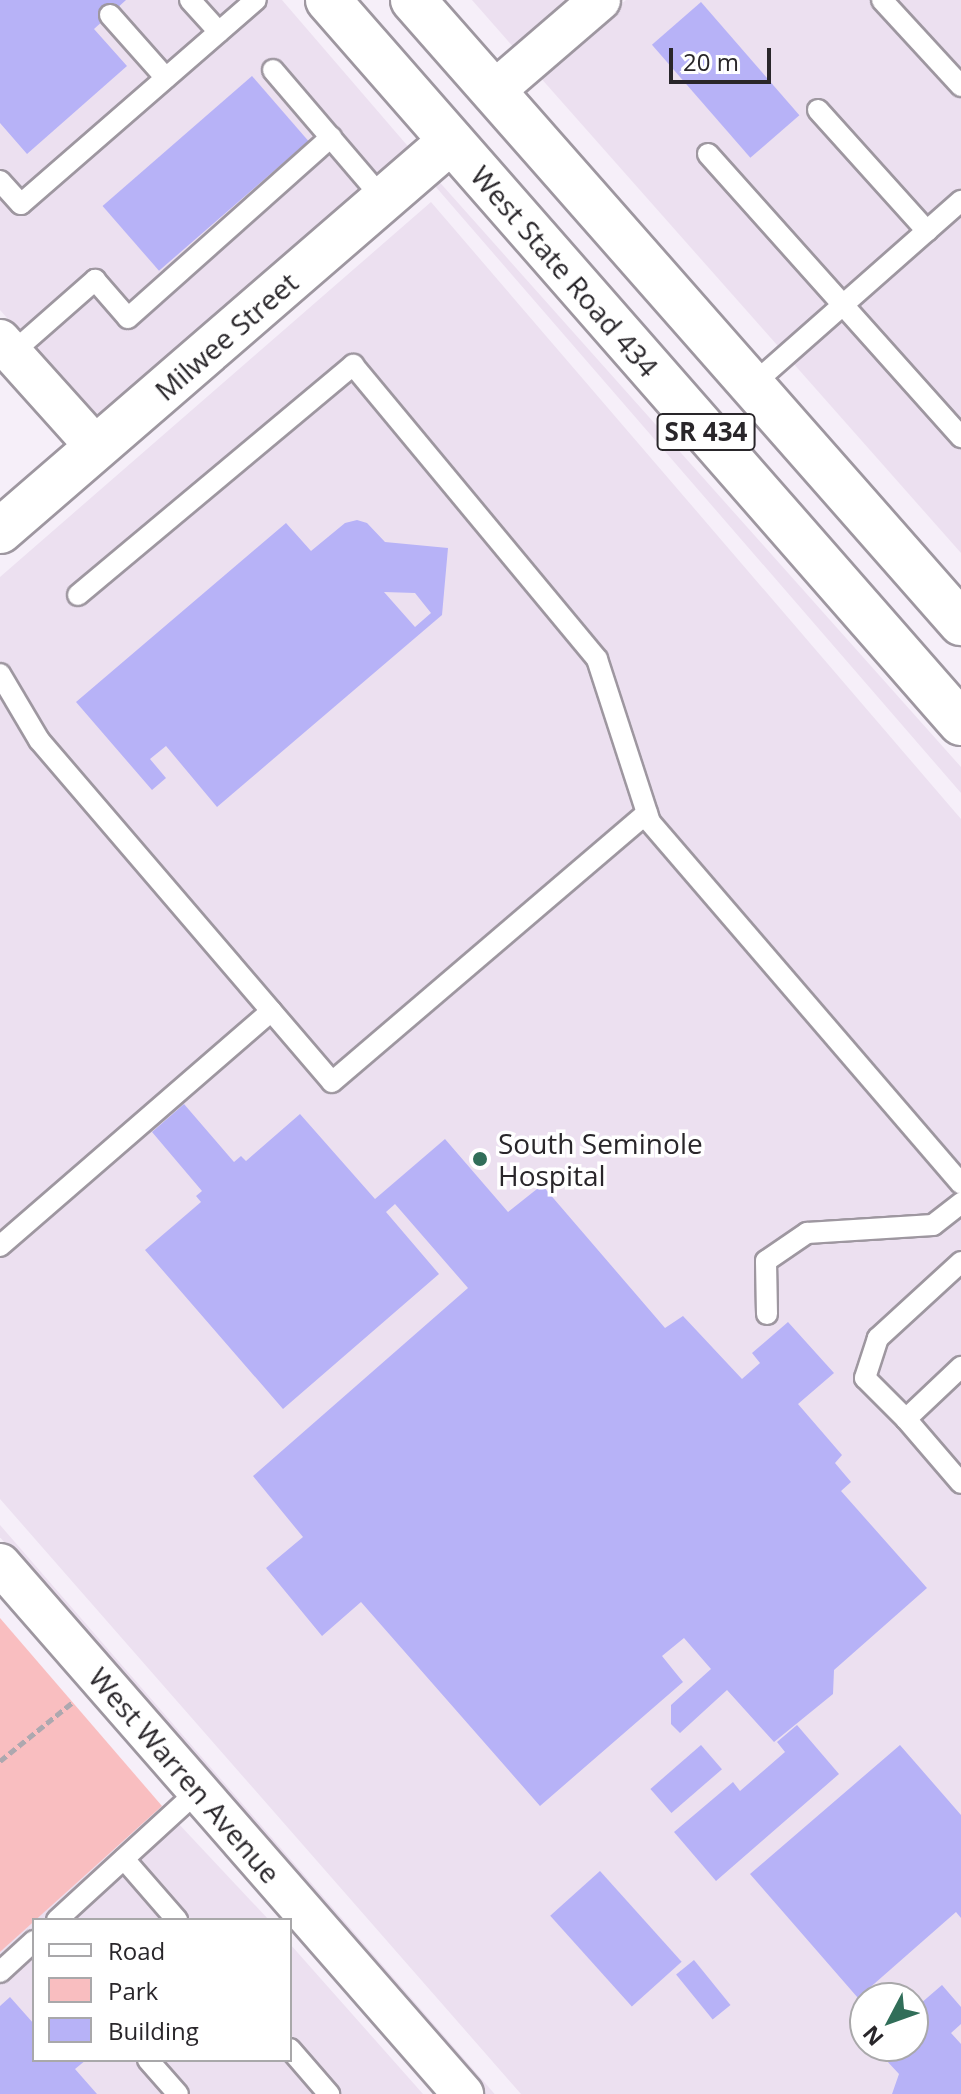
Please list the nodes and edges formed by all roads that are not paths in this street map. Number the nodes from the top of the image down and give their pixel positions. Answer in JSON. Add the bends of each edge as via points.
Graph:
{"nodes":[{"id":1,"x":190,"y":0,"type":"edge"},
{"id":2,"x":256,"y":0,"type":"edge"},
{"id":3,"x":328,"y":0,"type":"edge"},
{"id":4,"x":413,"y":0,"type":"edge"},
{"id":5,"x":600,"y":0,"type":"edge"},
{"id":6,"x":882,"y":0,"type":"edge"},
{"id":7,"x":110,"y":15,"type":"dead end"},
{"id":8,"x":219,"y":32,"type":"junction"},
{"id":9,"x":371,"y":50,"type":"junction"},
{"id":10,"x":273,"y":70,"type":"dead end"},
{"id":11,"x":166,"y":78,"type":"junction"},
{"id":12,"x":961,"y":86,"type":"edge"},
{"id":13,"x":493,"y":92,"type":"junction"},
{"id":14,"x":818,"y":110,"type":"dead end"},
{"id":15,"x":331,"y":137,"type":"junction"},
{"id":16,"x":451,"y":141,"type":"junction"},
{"id":17,"x":708,"y":154,"type":"dead end"},
{"id":18,"x":563,"y":171,"type":"junction"},
{"id":19,"x":0,"y":181,"type":"edge"},
{"id":20,"x":383,"y":199,"type":"junction"},
{"id":21,"x":961,"y":201,"type":"edge"},
{"id":22,"x":927,"y":231,"type":"junction"},
{"id":23,"x":842,"y":306,"type":"junction"},
{"id":24,"x":6,"y":347,"type":"edge"},
{"id":25,"x":751,"y":386,"type":"junction"},
{"id":26,"x":961,"y":437,"type":"edge"},
{"id":27,"x":97,"y":448,"type":"junction"},
{"id":28,"x":0,"y":531,"type":"edge"},
{"id":29,"x":78,"y":595,"type":"dead end"},
{"id":30,"x":961,"y":623,"type":"edge"},
{"id":31,"x":0,"y":674,"type":"edge"},
{"id":32,"x":961,"y":723,"type":"edge"},
{"id":33,"x":647,"y":813,"type":"junction"},
{"id":34,"x":271,"y":1011,"type":"junction"},
{"id":35,"x":961,"y":1184,"type":"edge"},
{"id":36,"x":961,"y":1203,"type":"edge"},
{"id":37,"x":0,"y":1246,"type":"edge"},
{"id":38,"x":961,"y":1262,"type":"edge"},
{"id":39,"x":767,"y":1314,"type":"dead end"},
{"id":40,"x":961,"y":1367,"type":"edge"},
{"id":41,"x":906,"y":1419,"type":"junction"},
{"id":42,"x":961,"y":1483,"type":"edge"},
{"id":43,"x":0,"y":1564,"type":"edge"},
{"id":44,"x":199,"y":1790,"type":"junction"},
{"id":45,"x":124,"y":1859,"type":"junction"},
{"id":46,"x":59,"y":1918,"type":"edge"},
{"id":47,"x":175,"y":1918,"type":"edge"},
{"id":48,"x":32,"y":1943,"type":"edge"},
{"id":49,"x":0,"y":1972,"type":"edge"},
{"id":50,"x":292,"y":2051,"type":"edge"},
{"id":51,"x":150,"y":2062,"type":"edge"},
{"id":52,"x":178,"y":2094,"type":"edge"},
{"id":53,"x":329,"y":2094,"type":"edge"},
{"id":54,"x":463,"y":2094,"type":"edge"}],
"edges":[{"from":1,"to":8,"type":"lane"},
{"from":2,"to":8,"type":"lane"},
{"from":3,"to":9,"type":"main road","name":"West State Road 434","number":"SR 434"},
{"from":4,"to":13,"type":"main road","number":"SR 434"},
{"from":5,"to":13,"type":"street"},
{"from":6,"to":12,"type":"lane"},
{"from":7,"to":11,"type":"lane"},
{"from":8,"to":11,"type":"lane"},
{"from":9,"to":13,"type":"main road"},
{"from":9,"to":16,"type":"main road","name":"West State Road 434","number":"SR 434"},
{"from":10,"to":15,"type":"lane"},
{"from":11,"to":19,"type":"lane","via":[[21,204]]},
{"from":13,"to":18,"type":"main road","number":"SR 434"},
{"from":14,"to":22,"type":"lane"},
{"from":15,"to":20,"type":"lane"},
{"from":15,"to":24,"type":"lane","via":[[128,318],[95,280]]},
{"from":16,"to":18,"type":"main road","via":[[504,143]]},
{"from":16,"to":20,"type":"main road","name":"Milwee Street"},
{"from":16,"to":32,"type":"main road","name":"West State Road 434","number":"SR 434"},
{"from":17,"to":23,"type":"lane"},
{"from":18,"to":25,"type":"main road","number":"SR 434"},
{"from":20,"to":27,"type":"main road","name":"Milwee Street"},
{"from":21,"to":22,"type":"lane"},
{"from":22,"to":23,"type":"lane"},
{"from":23,"to":25,"type":"lane"},
{"from":23,"to":26,"type":"lane"},
{"from":24,"to":27,"type":"street"},
{"from":25,"to":30,"type":"main road","number":"SR 434"},
{"from":27,"to":28,"type":"main road","name":"Milwee Street"},
{"from":29,"to":33,"type":"lane","via":[[353,365],[597,659]]},
{"from":31,"to":34,"type":"lane","via":[[39,740]]},
{"from":33,"to":34,"type":"lane","via":[[332,1082]]},
{"from":33,"to":35,"type":"lane"},
{"from":34,"to":37,"type":"lane"},
{"from":36,"to":39,"type":"lane","via":[[933,1225],[807,1233],[766,1261]]},
{"from":38,"to":41,"type":"lane","via":[[878,1338],[866,1364],[865,1378]]},
{"from":40,"to":41,"type":"lane"},
{"from":41,"to":42,"type":"lane"},
{"from":43,"to":44,"type":"street","name":"West Warren Avenue"},
{"from":44,"to":45,"type":"lane"},
{"from":44,"to":54,"type":"street","name":"West Warren Avenue"},
{"from":45,"to":46,"type":"lane"},
{"from":45,"to":47,"type":"lane"},
{"from":48,"to":49,"type":"lane"},
{"from":50,"to":53,"type":"lane"},
{"from":51,"to":52,"type":"lane"}]}
